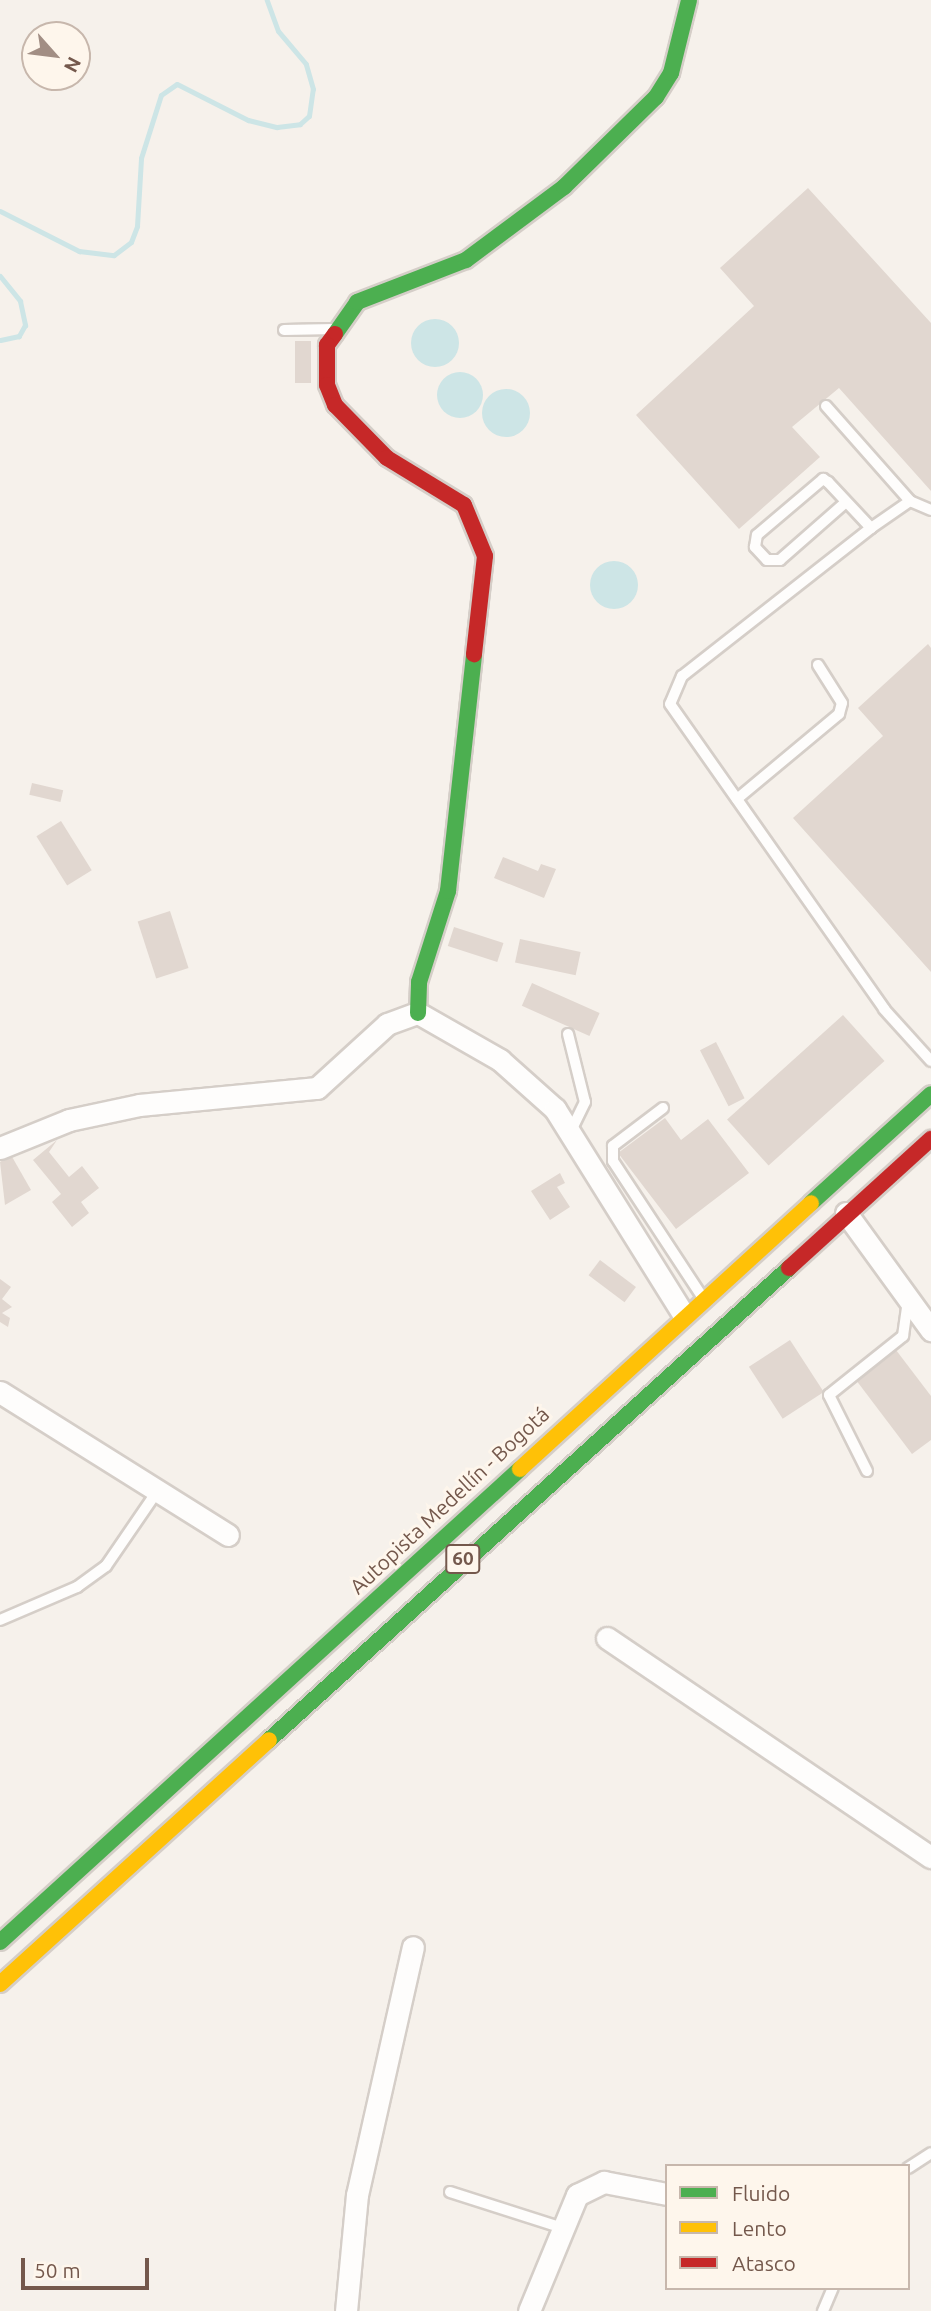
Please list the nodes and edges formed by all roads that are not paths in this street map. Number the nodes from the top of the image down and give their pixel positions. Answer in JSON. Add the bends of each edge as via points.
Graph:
{"nodes":[{"id":1,"x":689,"y":0,"type":"edge"},
{"id":2,"x":334,"y":328,"type":"junction"},
{"id":3,"x":284,"y":330,"type":"dead end"},
{"id":4,"x":826,"y":406,"type":"dead end"},
{"id":5,"x":910,"y":501,"type":"junction"},
{"id":6,"x":846,"y":502,"type":"junction"},
{"id":7,"x":931,"y":510,"type":"edge"},
{"id":8,"x":871,"y":528,"type":"junction"},
{"id":9,"x":818,"y":665,"type":"dead end"},
{"id":10,"x":737,"y":799,"type":"junction"},
{"id":11,"x":418,"y":1013,"type":"junction"},
{"id":12,"x":568,"y":1034,"type":"dead end"},
{"id":13,"x":931,"y":1060,"type":"edge"},
{"id":14,"x":931,"y":1094,"type":"edge"},
{"id":15,"x":663,"y":1108,"type":"dead end"},
{"id":16,"x":571,"y":1131,"type":"junction"},
{"id":17,"x":931,"y":1139,"type":"edge"},
{"id":18,"x":0,"y":1148,"type":"edge"},
{"id":19,"x":846,"y":1213,"type":"junction"},
{"id":20,"x":702,"y":1297,"type":"junction"},
{"id":21,"x":908,"y":1299,"type":"junction"},
{"id":22,"x":683,"y":1314,"type":"junction"},
{"id":23,"x":931,"y":1330,"type":"edge"},
{"id":24,"x":0,"y":1392,"type":"edge"},
{"id":25,"x":867,"y":1471,"type":"dead end"},
{"id":26,"x":160,"y":1488,"type":"junction"},
{"id":27,"x":228,"y":1535,"type":"dead end"},
{"id":28,"x":0,"y":1620,"type":"edge"},
{"id":29,"x":607,"y":1638,"type":"dead end"},
{"id":30,"x":931,"y":1857,"type":"edge"},
{"id":31,"x":0,"y":1942,"type":"edge"},
{"id":32,"x":413,"y":1947,"type":"dead end"},
{"id":33,"x":0,"y":1984,"type":"edge"},
{"id":34,"x":931,"y":2152,"type":"edge"},
{"id":35,"x":910,"y":2167,"type":"edge"},
{"id":36,"x":450,"y":2192,"type":"dead end"},
{"id":37,"x":665,"y":2194,"type":"edge"},
{"id":38,"x":560,"y":2227,"type":"junction"},
{"id":39,"x":832,"y":2290,"type":"edge"},
{"id":40,"x":346,"y":2311,"type":"edge"},
{"id":41,"x":528,"y":2311,"type":"edge"},
{"id":42,"x":822,"y":2311,"type":"edge"}],
"edges":[{"from":1,"to":2,"type":"main road","via":[[671,73],[656,97],[564,187],[499,241],[374,292]]},
{"from":2,"to":3,"type":"lane"},
{"from":2,"to":11,"type":"main road","via":[[326,367],[335,405],[387,458],[464,505],[485,555],[448,891],[419,982]]},
{"from":4,"to":5,"type":"lane"},
{"from":5,"to":7,"type":"lane"},
{"from":5,"to":8,"type":"lane"},
{"from":6,"to":6,"type":"lane","via":[[780,559],[767,560],[755,547],[757,535],[817,481],[828,482]]},
{"from":6,"to":8,"type":"lane"},
{"from":8,"to":10,"type":"lane","via":[[682,676],[670,704]]},
{"from":9,"to":10,"type":"lane","via":[[842,703],[839,714]]},
{"from":10,"to":13,"type":"lane","via":[[884,1009]]},
{"from":11,"to":16,"type":"street","via":[[533,1084]]},
{"from":11,"to":18,"type":"street","via":[[387,1024],[317,1087],[138,1105],[69,1120]]},
{"from":12,"to":16,"type":"lane","via":[[585,1102]]},
{"from":14,"to":20,"type":"main road","name":"Autopista Medellín - Bogotá","number":"60"},
{"from":15,"to":20,"type":"lane","via":[[613,1146],[613,1161]]},
{"from":16,"to":22,"type":"street"},
{"from":17,"to":19,"type":"main road","number":"60"},
{"from":19,"to":21,"type":"street"},
{"from":19,"to":33,"type":"main road","number":"60"},
{"from":20,"to":22,"type":"main road","name":"Autopista Medellín - Bogotá","number":"60"},
{"from":21,"to":23,"type":"street"},
{"from":21,"to":25,"type":"lane","via":[[905,1332],[829,1395]]},
{"from":22,"to":31,"type":"main road","name":"Autopista Medellín - Bogotá","number":"60"},
{"from":24,"to":26,"type":"street"},
{"from":26,"to":27,"type":"street"},
{"from":26,"to":28,"type":"lane","via":[[106,1566],[77,1587]]},
{"from":29,"to":30,"type":"street"},
{"from":32,"to":40,"type":"street","via":[[357,2195]]},
{"from":34,"to":35,"type":"lane"},
{"from":36,"to":38,"type":"lane"},
{"from":37,"to":38,"type":"street","via":[[594,2184],[570,2203]]},
{"from":38,"to":41,"type":"street"},
{"from":39,"to":42,"type":"lane"}]}
